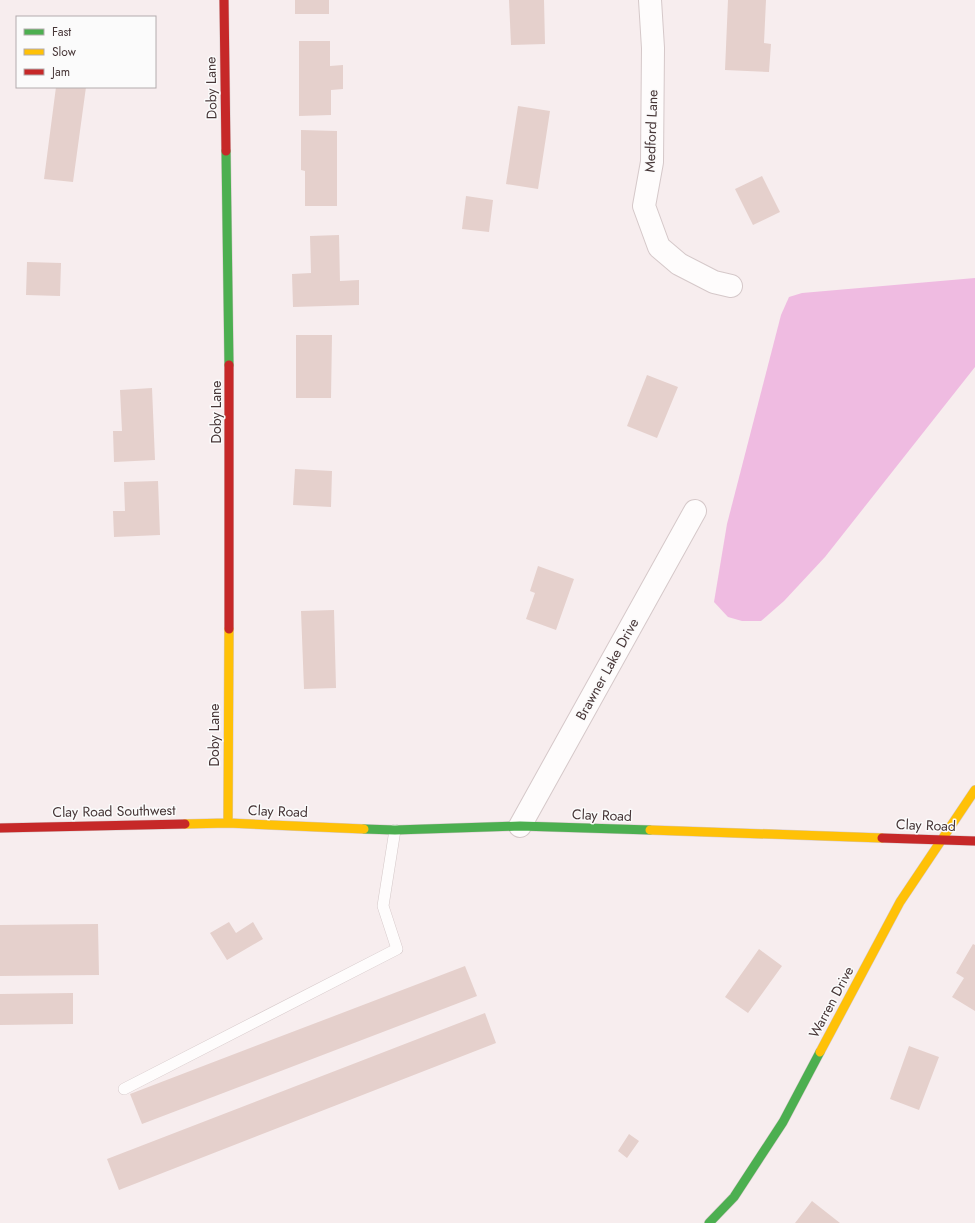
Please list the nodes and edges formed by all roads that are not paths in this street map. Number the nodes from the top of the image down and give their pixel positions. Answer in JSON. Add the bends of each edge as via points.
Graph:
{"nodes":[{"id":1,"x":224,"y":0,"type":"edge"},
{"id":2,"x":650,"y":0,"type":"edge"},
{"id":3,"x":731,"y":286,"type":"dead end"},
{"id":4,"x":694,"y":511,"type":"dead end"},
{"id":5,"x":975,"y":790,"type":"edge"},
{"id":6,"x":228,"y":823,"type":"junction"},
{"id":7,"x":520,"y":826,"type":"junction"},
{"id":8,"x":0,"y":828,"type":"edge"},
{"id":9,"x":394,"y":830,"type":"junction"},
{"id":10,"x":943,"y":839,"type":"junction"},
{"id":11,"x":975,"y":841,"type":"edge"},
{"id":12,"x":124,"y":1089,"type":"dead end"},
{"id":13,"x":709,"y":1223,"type":"edge"}],
"edges":[{"from":1,"to":6,"type":"street","name":"Doby Lane","via":[[230,422]]},
{"from":2,"to":3,"type":"street","name":"Medford Lane","via":[[653,48],[652,162],[644,206],[659,247],[679,264],[714,282]]},
{"from":4,"to":7,"type":"street","name":"Brawner Lake Drive"},
{"from":5,"to":10,"type":"street","name":"Warren Drive"},
{"from":6,"to":8,"type":"street","name":"Clay Road Southwest"},
{"from":6,"to":9,"type":"street","name":"Clay Road"},
{"from":7,"to":9,"type":"street","name":"Clay Road"},
{"from":7,"to":10,"type":"street","name":"Clay Road"},
{"from":9,"to":12,"type":"lane","via":[[383,906],[397,949]]},
{"from":10,"to":11,"type":"street","name":"Clay Road"},
{"from":10,"to":13,"type":"street","name":"Warren Drive","via":[[900,902],[783,1122],[734,1197]]}]}
